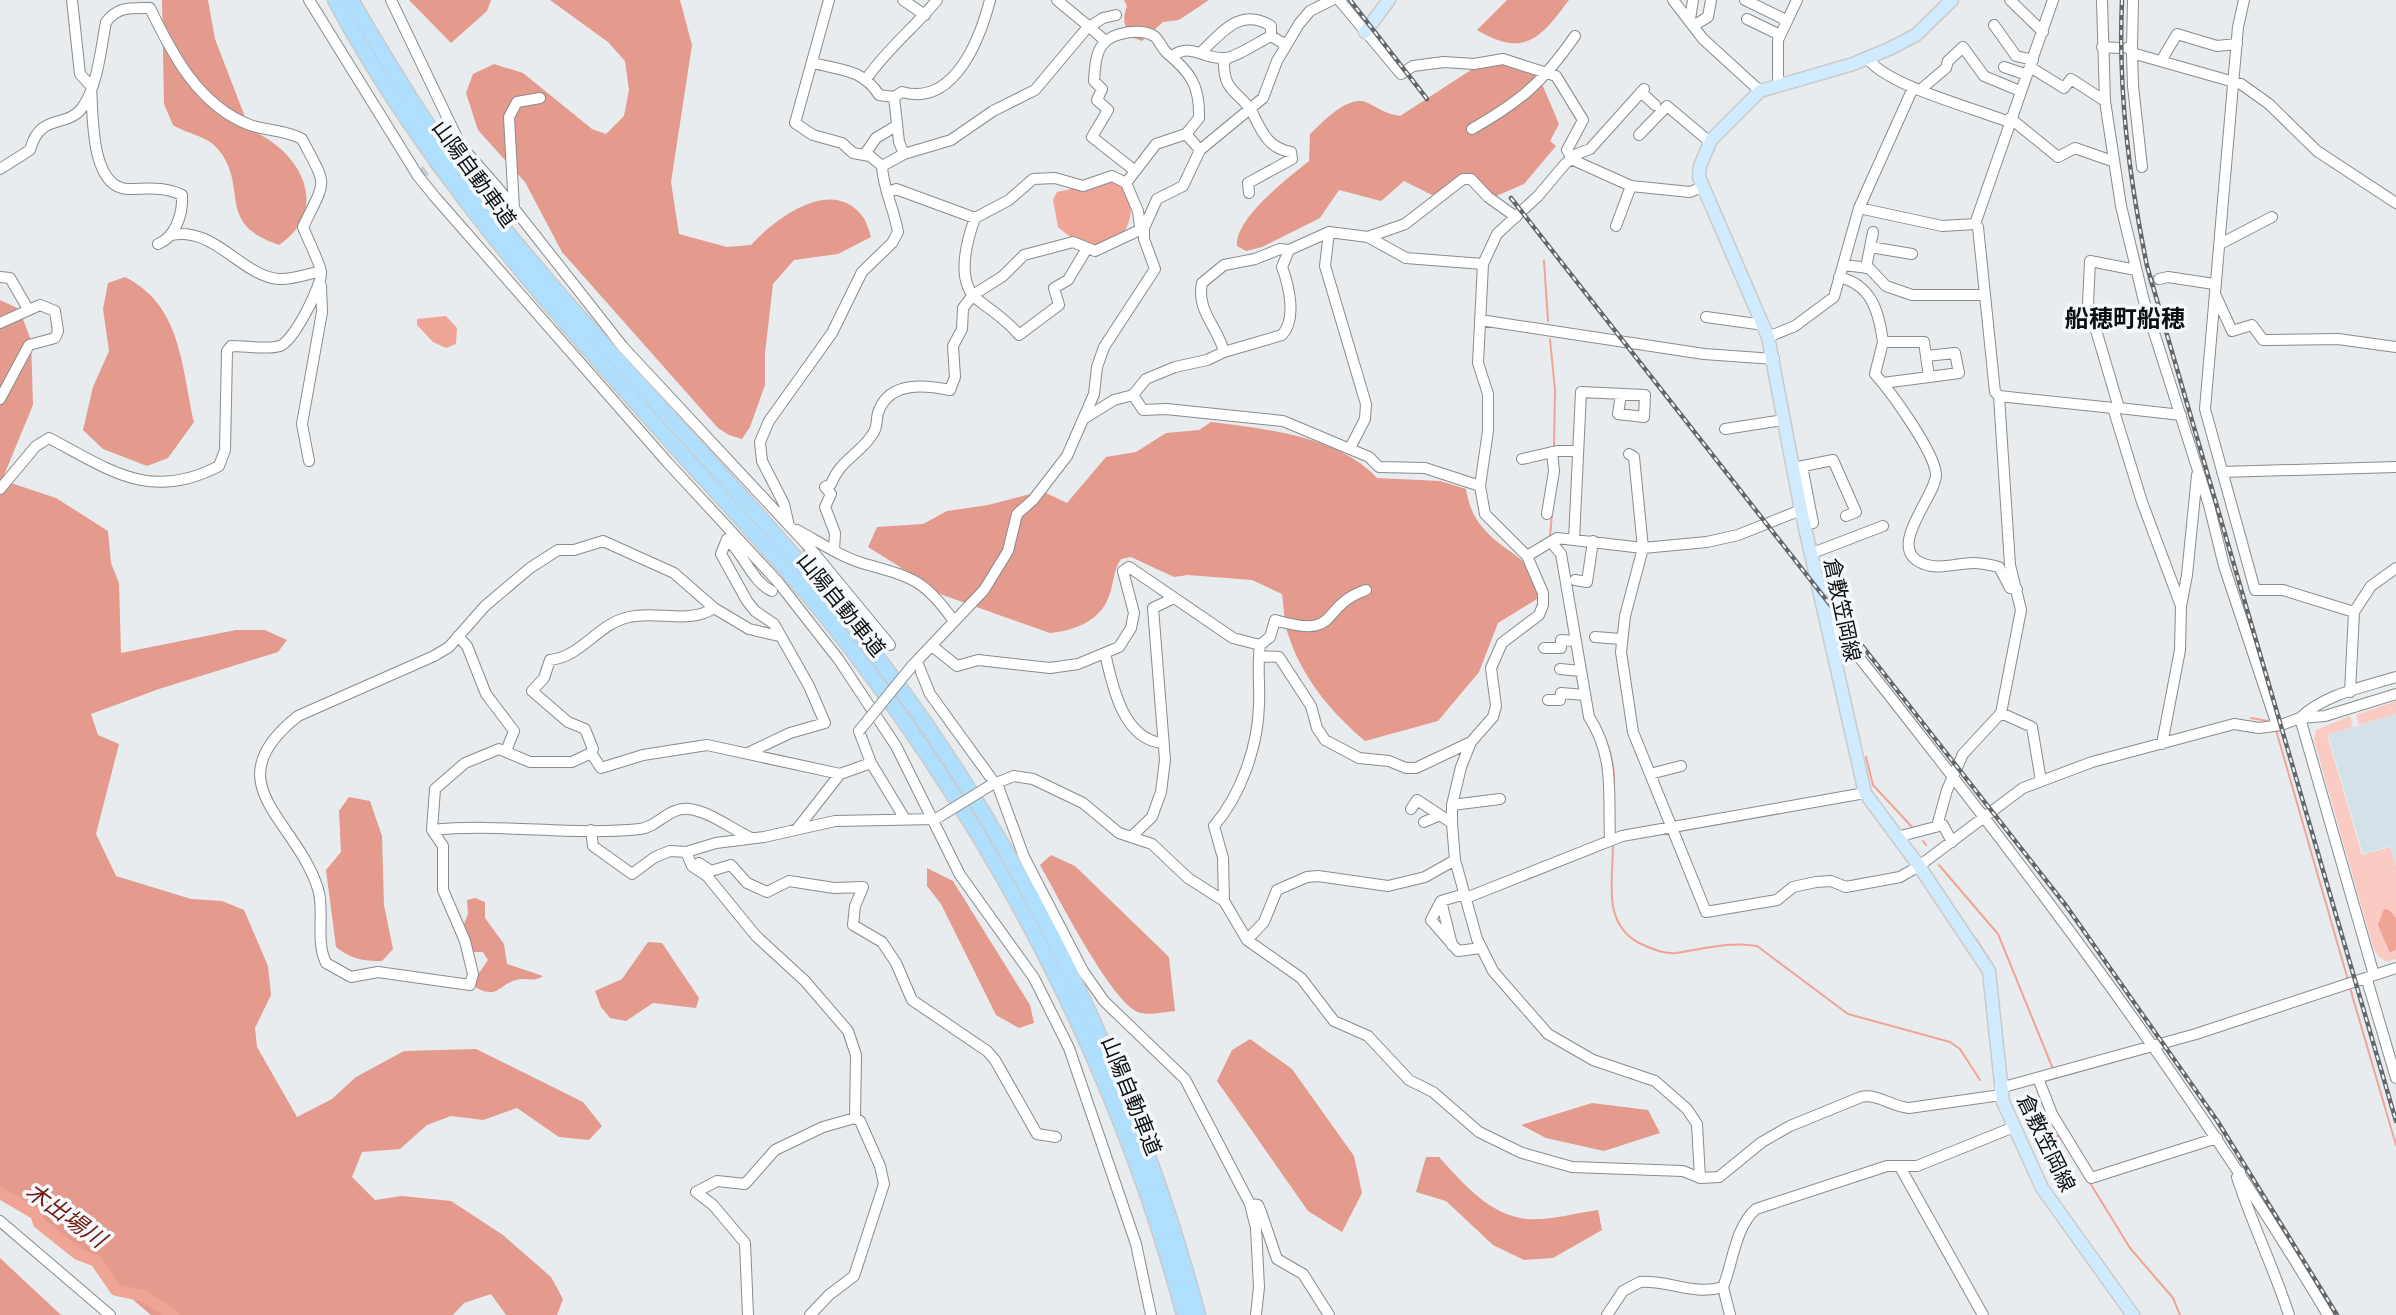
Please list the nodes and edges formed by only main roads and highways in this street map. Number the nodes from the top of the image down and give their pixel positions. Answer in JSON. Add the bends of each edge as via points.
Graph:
{"nodes":[{"id":1,"x":335,"y":0,"type":"edge"},
{"id":2,"x":351,"y":0,"type":"edge"},
{"id":3,"x":1389,"y":0,"type":"edge"},
{"id":4,"x":1952,"y":0,"type":"edge"},
{"id":5,"x":1365,"y":32,"type":"road end"},
{"id":6,"x":1153,"y":1171,"type":"junction"},
{"id":7,"x":1174,"y":1276,"type":"junction"},
{"id":8,"x":1178,"y":1315,"type":"edge"},
{"id":9,"x":1184,"y":1315,"type":"edge"},
{"id":10,"x":1198,"y":1315,"type":"edge"},
{"id":11,"x":1207,"y":1315,"type":"edge"},
{"id":12,"x":2133,"y":1315,"type":"edge"}],
"edges":[{"from":1,"to":7,"type":"highway","name":"山陽自動車道","via":[[425,144],[490,233],[822,612],[957,799],[1040,943],[1094,1057]]},
{"from":2,"to":6,"type":"highway","name":"山陽自動車道","via":[[435,136],[500,224],[833,602],[931,736],[976,803],[1052,938],[1109,1060]]},
{"from":3,"to":5,"type":"main road"},
{"from":4,"to":12,"type":"main road","name":"倉敷笠岡線","via":[[1916,35],[1868,59],[1760,91],[1710,142],[1700,166],[1702,187],[1774,359],[1783,419],[1798,467],[1801,510],[1865,793],[1989,971],[2001,1091],[2014,1127],[2042,1188]]},
{"from":6,"to":10,"type":"highway","name":"山陽自動車道"},
{"from":6,"to":11,"type":"highway"},
{"from":7,"to":8,"type":"highway"},
{"from":7,"to":9,"type":"highway","name":"山陽自動車道"}]}
